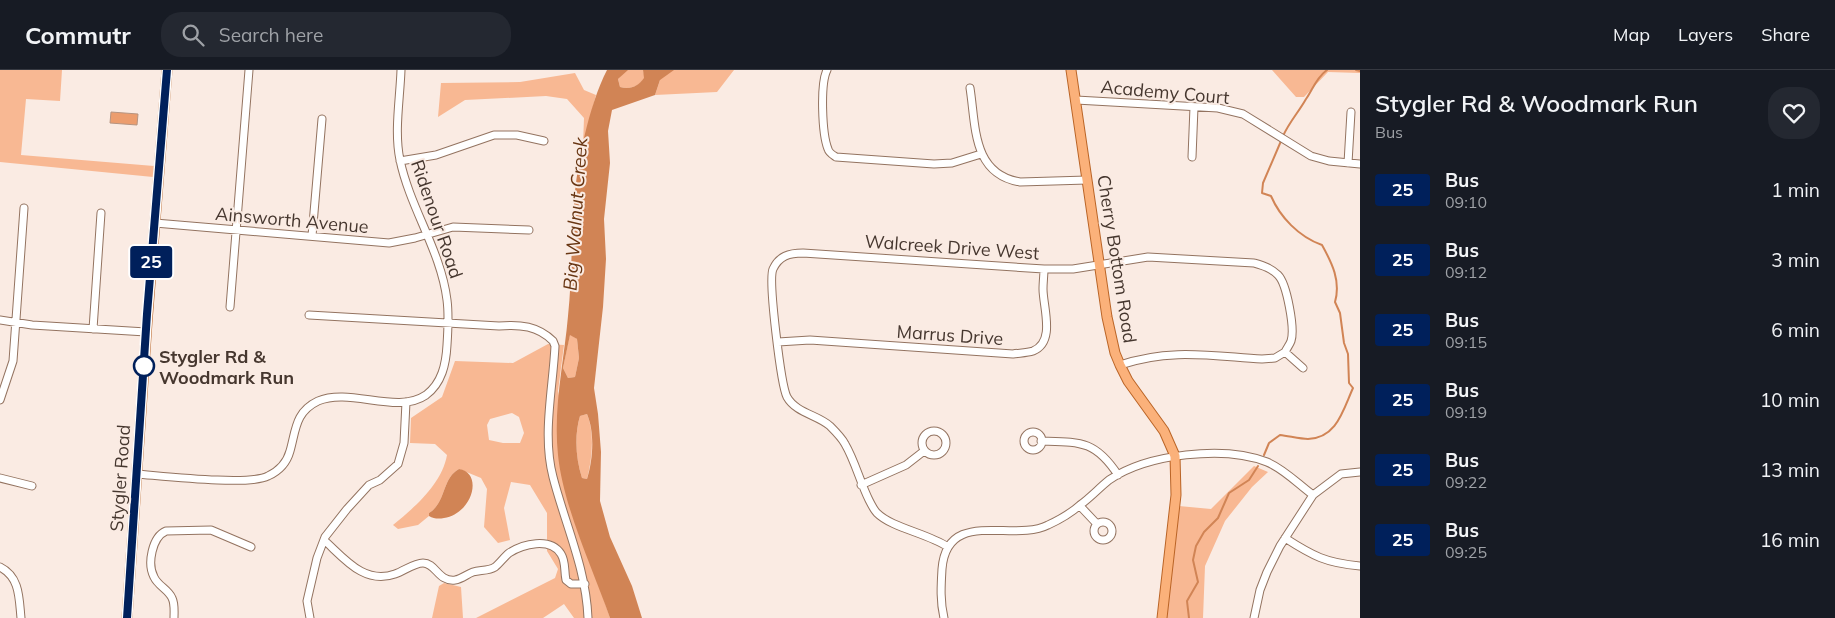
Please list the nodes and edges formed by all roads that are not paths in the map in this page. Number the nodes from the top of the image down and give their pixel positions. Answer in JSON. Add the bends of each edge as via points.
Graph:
{"nodes":[{"id":1,"x":167,"y":70,"type":"edge"},
{"id":2,"x":249,"y":70,"type":"edge"},
{"id":3,"x":401,"y":70,"type":"edge"},
{"id":4,"x":827,"y":70,"type":"edge"},
{"id":5,"x":1071,"y":70,"type":"edge"},
{"id":6,"x":970,"y":88,"type":"dead end"},
{"id":7,"x":1076,"y":100,"type":"junction"},
{"id":8,"x":1194,"y":107,"type":"junction"},
{"id":9,"x":1351,"y":112,"type":"dead end"},
{"id":10,"x":322,"y":119,"type":"dead end"},
{"id":11,"x":544,"y":141,"type":"dead end"},
{"id":12,"x":981,"y":154,"type":"junction"},
{"id":13,"x":1192,"y":157,"type":"dead end"},
{"id":14,"x":400,"y":161,"type":"junction"},
{"id":15,"x":1348,"y":163,"type":"junction"},
{"id":16,"x":1360,"y":164,"type":"edge"},
{"id":17,"x":1087,"y":180,"type":"junction"},
{"id":18,"x":24,"y":208,"type":"dead end"},
{"id":19,"x":101,"y":213,"type":"dead end"},
{"id":20,"x":155,"y":223,"type":"junction"},
{"id":21,"x":237,"y":230,"type":"junction"},
{"id":22,"x":529,"y":230,"type":"dead end"},
{"id":23,"x":426,"y":234,"type":"junction"},
{"id":24,"x":312,"y":236,"type":"junction"},
{"id":25,"x":1099,"y":264,"type":"junction"},
{"id":26,"x":1044,"y":269,"type":"junction"},
{"id":27,"x":230,"y":307,"type":"dead end"},
{"id":28,"x":309,"y":315,"type":"dead end"},
{"id":29,"x":0,"y":320,"type":"edge"},
{"id":30,"x":16,"y":323,"type":"junction"},
{"id":31,"x":448,"y":324,"type":"junction"},
{"id":32,"x":93,"y":329,"type":"junction"},
{"id":33,"x":146,"y":332,"type":"junction"},
{"id":34,"x":778,"y":342,"type":"junction"},
{"id":35,"x":1286,"y":352,"type":"junction"},
{"id":36,"x":1120,"y":365,"type":"junction"},
{"id":37,"x":1303,"y":368,"type":"dead end"},
{"id":38,"x":0,"y":400,"type":"edge"},
{"id":39,"x":406,"y":402,"type":"junction"},
{"id":40,"x":1041,"y":441,"type":"dead end"},
{"id":41,"x":924,"y":451,"type":"dead end"},
{"id":42,"x":1174,"y":456,"type":"junction"},
{"id":43,"x":1360,"y":472,"type":"edge"},
{"id":44,"x":137,"y":474,"type":"junction"},
{"id":45,"x":1118,"y":475,"type":"junction"},
{"id":46,"x":0,"y":478,"type":"edge"},
{"id":47,"x":861,"y":485,"type":"junction"},
{"id":48,"x":32,"y":486,"type":"dead end"},
{"id":49,"x":1313,"y":496,"type":"junction"},
{"id":50,"x":1080,"y":506,"type":"junction"},
{"id":51,"x":1097,"y":524,"type":"dead end"},
{"id":52,"x":1285,"y":538,"type":"junction"},
{"id":53,"x":324,"y":540,"type":"junction"},
{"id":54,"x":948,"y":546,"type":"junction"},
{"id":55,"x":251,"y":547,"type":"dead end"},
{"id":56,"x":1360,"y":566,"type":"edge"},
{"id":57,"x":0,"y":567,"type":"edge"},
{"id":58,"x":584,"y":584,"type":"junction"},
{"id":59,"x":20,"y":618,"type":"edge"},
{"id":60,"x":127,"y":618,"type":"edge"},
{"id":61,"x":174,"y":618,"type":"edge"},
{"id":62,"x":310,"y":618,"type":"edge"},
{"id":63,"x":588,"y":618,"type":"edge"},
{"id":64,"x":944,"y":618,"type":"edge"},
{"id":65,"x":1162,"y":618,"type":"edge"},
{"id":66,"x":1254,"y":618,"type":"edge"}],
"edges":[{"from":1,"to":20,"type":"main road","name":"Stygler Road"},
{"from":2,"to":21,"type":"street"},
{"from":3,"to":14,"type":"street","name":"Ridenour Road"},
{"from":4,"to":12,"type":"street","via":[[822,84],[822,104],[827,148],[832,154],[840,158],[936,164]]},
{"from":5,"to":7,"type":"main road","name":"Cherry Bottom Road"},
{"from":6,"to":12,"type":"street"},
{"from":7,"to":8,"type":"street","name":"Academy Court"},
{"from":7,"to":17,"type":"main road","name":"Cherry Bottom Road"},
{"from":8,"to":13,"type":"street"},
{"from":8,"to":15,"type":"street","name":"Academy Court","via":[[1242,114],[1311,156]]},
{"from":9,"to":15,"type":"street"},
{"from":10,"to":24,"type":"street"},
{"from":11,"to":14,"type":"street","via":[[517,135],[494,135],[443,153]]},
{"from":12,"to":17,"type":"street","via":[[994,171],[1011,180]]},
{"from":14,"to":23,"type":"street","name":"Ridenour Road"},
{"from":15,"to":16,"type":"street","name":"Academy Court"},
{"from":17,"to":25,"type":"main road","name":"Cherry Bottom Road"},
{"from":18,"to":30,"type":"street"},
{"from":19,"to":32,"type":"street"},
{"from":20,"to":21,"type":"street","name":"Ainsworth Avenue"},
{"from":20,"to":33,"type":"main road","name":"Stygler Road"},
{"from":21,"to":24,"type":"street","name":"Ainsworth Avenue"},
{"from":21,"to":27,"type":"street"},
{"from":22,"to":23,"type":"street","name":"Ainsworth Avenue","via":[[453,227]]},
{"from":23,"to":24,"type":"street","name":"Ainsworth Avenue","via":[[389,243]]},
{"from":23,"to":31,"type":"street","name":"Ridenour Road","via":[[442,275]]},
{"from":25,"to":26,"type":"street","name":"Walcreek Drive West","via":[[1073,269]]},
{"from":25,"to":35,"type":"street","name":"Walcreek Drive West","via":[[1161,256],[1269,267],[1280,277],[1286,292],[1292,328]]},
{"from":25,"to":36,"type":"main road","name":"Cherry Bottom Road","via":[[1107,318]]},
{"from":26,"to":34,"type":"street","name":"Marrus Drive","via":[[1046,338],[1032,352],[1013,354],[810,340]]},
{"from":26,"to":34,"type":"street","name":"Walcreek Drive West","via":[[791,253],[778,260],[771,272]]},
{"from":28,"to":31,"type":"street"},
{"from":29,"to":30,"type":"street"},
{"from":30,"to":32,"type":"street"},
{"from":30,"to":38,"type":"street","via":[[13,361]]},
{"from":31,"to":39,"type":"street","name":"Ridenour Road","via":[[446,361],[440,381],[425,395]]},
{"from":31,"to":58,"type":"street","via":[[520,324],[554,341],[549,452]]},
{"from":32,"to":33,"type":"street"},
{"from":33,"to":44,"type":"main road","name":"Stygler Road"},
{"from":34,"to":47,"type":"street","name":"Walcreek Drive West","via":[[787,396],[792,404],[830,426],[845,444]]},
{"from":35,"to":36,"type":"street","via":[[1262,359],[1173,354]]},
{"from":35,"to":37,"type":"street"},
{"from":36,"to":42,"type":"main road","name":"Cherry Bottom Road","via":[[1164,431]]},
{"from":39,"to":44,"type":"street","name":"Ridenour Road","via":[[335,398],[312,404],[293,430],[285,462],[272,474],[257,480]]},
{"from":39,"to":53,"type":"street","via":[[404,443],[398,464],[369,485],[346,509]]},
{"from":40,"to":45,"type":"street","via":[[1082,443],[1094,447]]},
{"from":41,"to":47,"type":"street","via":[[906,465]]},
{"from":42,"to":45,"type":"street"},
{"from":42,"to":49,"type":"street","via":[[1206,454],[1256,459],[1281,470]]},
{"from":42,"to":65,"type":"main road","name":"Cherry Bottom Road","via":[[1176,495]]},
{"from":43,"to":49,"type":"street","via":[[1341,474]]},
{"from":44,"to":60,"type":"main road","name":"Stygler Road"},
{"from":45,"to":50,"type":"street"},
{"from":46,"to":48,"type":"street"},
{"from":47,"to":54,"type":"street","name":"Walcreek Drive West","via":[[876,513],[898,526],[935,538]]},
{"from":49,"to":52,"type":"street"},
{"from":50,"to":51,"type":"street"},
{"from":50,"to":54,"type":"street","via":[[1046,526],[1015,531],[971,531]]},
{"from":52,"to":56,"type":"street","via":[[1316,557],[1340,565]]},
{"from":52,"to":66,"type":"street","via":[[1260,590]]},
{"from":53,"to":58,"type":"street","via":[[358,571],[375,576],[393,575],[422,563],[428,564],[444,578],[455,580],[495,567],[508,554],[524,546],[548,545],[561,555],[566,580],[571,584]]},
{"from":53,"to":62,"type":"street","via":[[307,601]]},
{"from":54,"to":64,"type":"street","via":[[943,562],[940,602]]},
{"from":55,"to":61,"type":"street","via":[[211,530],[166,530],[161,533],[152,554],[152,571],[172,596]]},
{"from":57,"to":59,"type":"street","via":[[13,577]]},
{"from":58,"to":63,"type":"street"}]}
